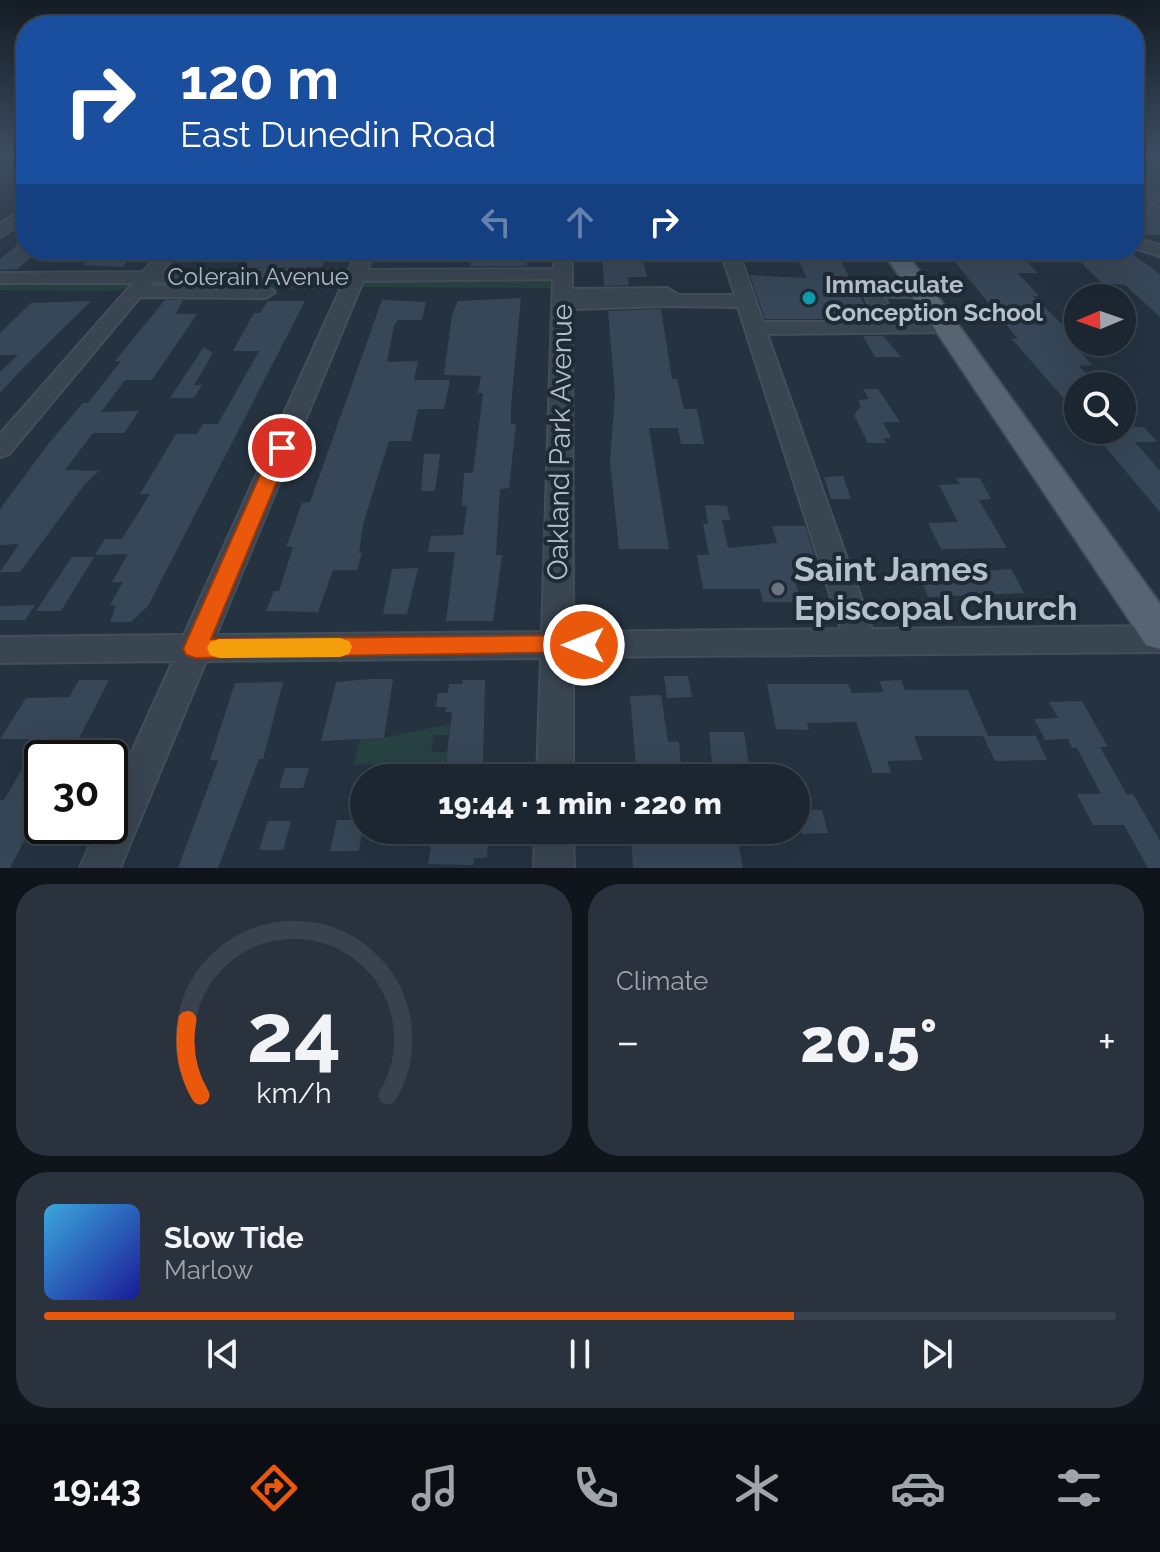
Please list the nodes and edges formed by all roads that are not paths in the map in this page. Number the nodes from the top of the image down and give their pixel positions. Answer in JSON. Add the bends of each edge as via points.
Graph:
{"nodes":[{"id":1,"x":1144,"y":205,"type":"edge"},
{"id":2,"x":1160,"y":217,"type":"edge"},
{"id":3,"x":16,"y":220,"type":"edge"},
{"id":4,"x":0,"y":232,"type":"edge"},
{"id":5,"x":162,"y":260,"type":"edge"},
{"id":6,"x":732,"y":260,"type":"edge"},
{"id":7,"x":900,"y":260,"type":"edge"},
{"id":8,"x":358,"y":272,"type":"edge"},
{"id":9,"x":0,"y":278,"type":"edge"},
{"id":10,"x":563,"y":282,"type":"edge"},
{"id":11,"x":141,"y":284,"type":"junction"},
{"id":12,"x":921,"y":291,"type":"junction"},
{"id":13,"x":0,"y":292,"type":"edge"},
{"id":14,"x":745,"y":301,"type":"junction"},
{"id":15,"x":755,"y":328,"type":"junction"},
{"id":16,"x":890,"y":328,"type":"junction"},
{"id":17,"x":947,"y":328,"type":"junction"},
{"id":18,"x":0,"y":449,"type":"edge"},
{"id":19,"x":1160,"y":637,"type":"edge"},
{"id":20,"x":861,"y":642,"type":"junction"},
{"id":21,"x":557,"y":645,"type":"junction"},
{"id":22,"x":195,"y":649,"type":"junction"},
{"id":23,"x":0,"y":650,"type":"edge"},
{"id":24,"x":555,"y":764,"type":"edge"},
{"id":25,"x":554,"y":844,"type":"edge"},
{"id":26,"x":100,"y":868,"type":"edge"},
{"id":27,"x":554,"y":868,"type":"edge"}],
"edges":[{"from":1,"to":2,"type":"street"},
{"from":3,"to":4,"type":"street"},
{"from":5,"to":11,"type":"street"},
{"from":6,"to":14,"type":"street"},
{"from":7,"to":12,"type":"main road"},
{"from":8,"to":10,"type":"street","name":"Colerain Avenue"},
{"from":8,"to":11,"type":"street","name":"Colerain Avenue"},
{"from":8,"to":22,"type":"street"},
{"from":9,"to":11,"type":"street","name":"Colerain Avenue"},
{"from":10,"to":14,"type":"street","name":"Colerain Avenue","via":[[669,301]]},
{"from":10,"to":21,"type":"street","name":"Oakland Park Avenue"},
{"from":11,"to":13,"type":"street","name":"Colerain Avenue"},
{"from":11,"to":18,"type":"street"},
{"from":12,"to":16,"type":"street","via":[[872,292]]},
{"from":12,"to":17,"type":"main road"},
{"from":14,"to":15,"type":"street"},
{"from":15,"to":16,"type":"street"},
{"from":15,"to":20,"type":"street"},
{"from":16,"to":17,"type":"street"},
{"from":17,"to":19,"type":"main road"},
{"from":19,"to":20,"type":"street"},
{"from":20,"to":21,"type":"street"},
{"from":21,"to":22,"type":"street"},
{"from":21,"to":24,"type":"street","name":"Oakland Park Avenue"},
{"from":22,"to":23,"type":"street"},
{"from":22,"to":26,"type":"street"},
{"from":25,"to":27,"type":"street"}]}
